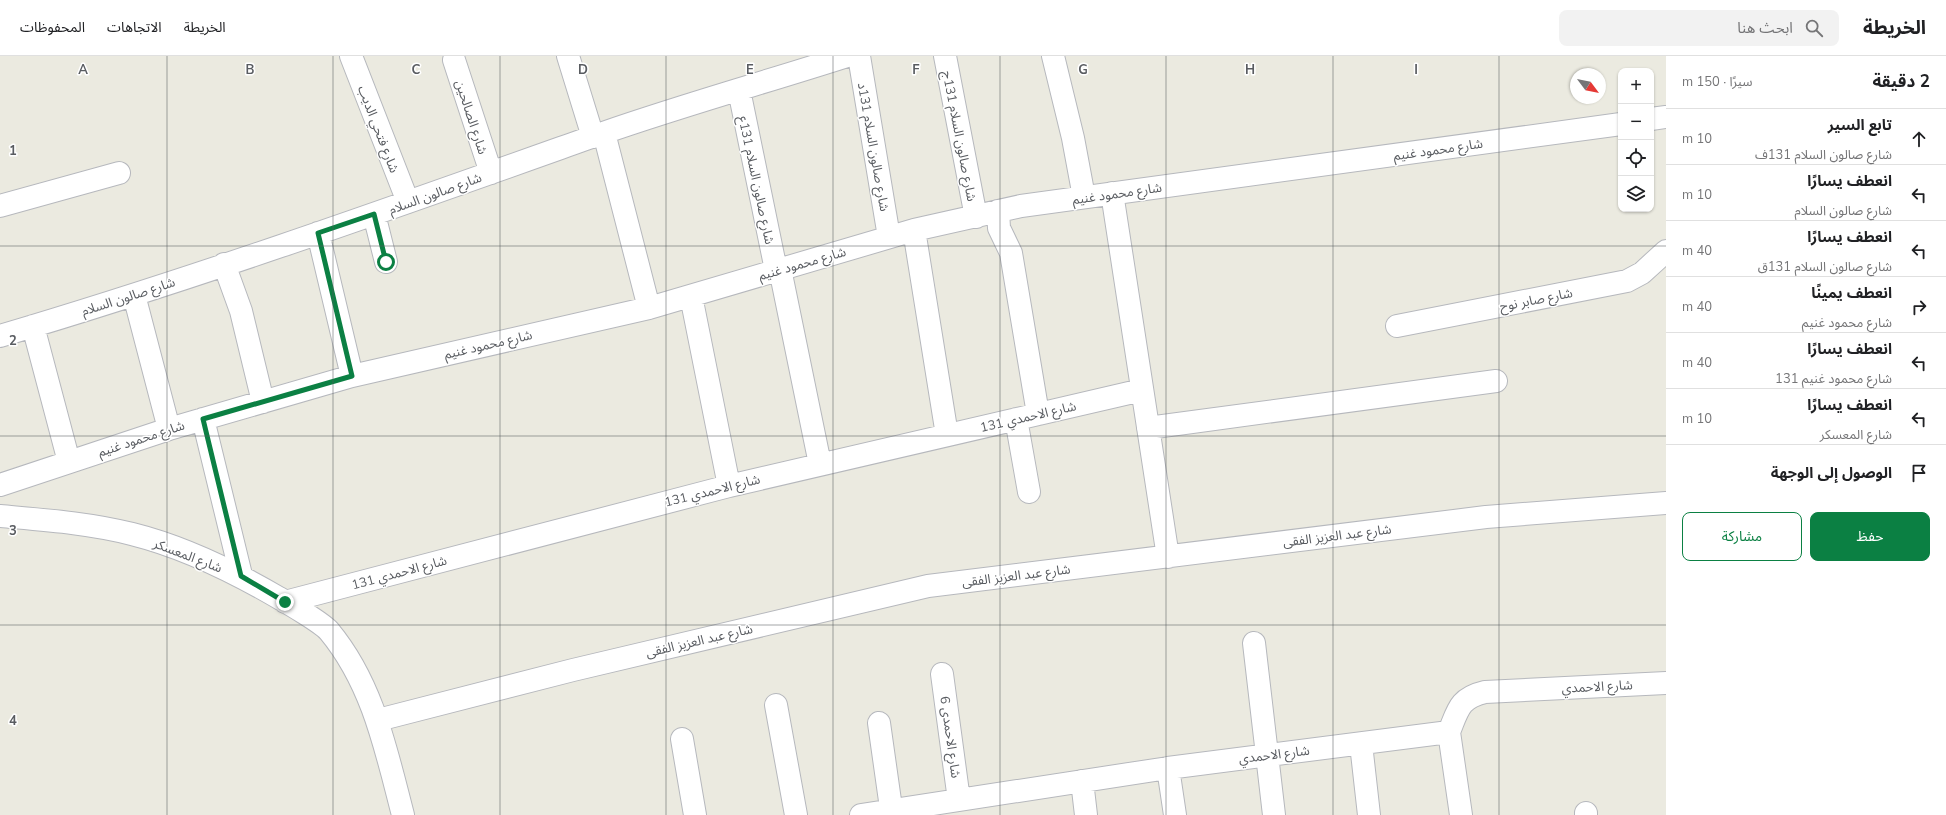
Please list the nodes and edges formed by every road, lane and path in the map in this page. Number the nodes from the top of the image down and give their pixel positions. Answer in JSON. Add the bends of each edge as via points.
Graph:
{"nodes":[{"id":1,"x":351,"y":56,"type":"edge"},
{"id":2,"x":568,"y":56,"type":"edge"},
{"id":3,"x":847,"y":56,"type":"edge"},
{"id":4,"x":859,"y":56,"type":"edge"},
{"id":5,"x":945,"y":56,"type":"edge"},
{"id":6,"x":1053,"y":56,"type":"edge"},
{"id":7,"x":454,"y":60,"type":"dead end"},
{"id":8,"x":739,"y":90,"type":"junction"},
{"id":9,"x":1666,"y":117,"type":"edge"},
{"id":10,"x":1654,"y":119,"type":"edge"},
{"id":11,"x":1618,"y":124,"type":"edge"},
{"id":12,"x":599,"y":135,"type":"junction"},
{"id":13,"x":119,"y":173,"type":"dead end"},
{"id":14,"x":491,"y":173,"type":"junction"},
{"id":15,"x":1112,"y":193,"type":"junction"},
{"id":16,"x":1084,"y":197,"type":"junction"},
{"id":17,"x":408,"y":202,"type":"junction"},
{"id":18,"x":0,"y":206,"type":"edge"},
{"id":19,"x":998,"y":211,"type":"junction"},
{"id":20,"x":374,"y":214,"type":"junction"},
{"id":21,"x":976,"y":216,"type":"junction"},
{"id":22,"x":914,"y":230,"type":"junction"},
{"id":23,"x":318,"y":233,"type":"junction"},
{"id":24,"x":889,"y":237,"type":"junction"},
{"id":25,"x":1666,"y":251,"type":"edge"},
{"id":26,"x":386,"y":262,"type":"dead end"},
{"id":27,"x":224,"y":264,"type":"junction"},
{"id":28,"x":778,"y":270,"type":"junction"},
{"id":29,"x":134,"y":295,"type":"junction"},
{"id":30,"x":691,"y":296,"type":"junction"},
{"id":31,"x":649,"y":308,"type":"junction"},
{"id":32,"x":34,"y":326,"type":"junction"},
{"id":33,"x":1397,"y":326,"type":"dead end"},
{"id":34,"x":0,"y":336,"type":"edge"},
{"id":35,"x":352,"y":376,"type":"junction"},
{"id":36,"x":1496,"y":381,"type":"dead end"},
{"id":37,"x":1142,"y":390,"type":"junction"},
{"id":38,"x":263,"y":402,"type":"junction"},
{"id":39,"x":1038,"y":414,"type":"junction"},
{"id":40,"x":203,"y":419,"type":"junction"},
{"id":41,"x":1016,"y":419,"type":"junction"},
{"id":42,"x":1148,"y":428,"type":"junction"},
{"id":43,"x":169,"y":429,"type":"junction"},
{"id":44,"x":947,"y":435,"type":"junction"},
{"id":45,"x":69,"y":462,"type":"junction"},
{"id":46,"x":820,"y":464,"type":"junction"},
{"id":47,"x":0,"y":484,"type":"edge"},
{"id":48,"x":729,"y":486,"type":"junction"},
{"id":49,"x":1029,"y":492,"type":"dead end"},
{"id":50,"x":1666,"y":502,"type":"edge"},
{"id":51,"x":0,"y":516,"type":"edge"},
{"id":52,"x":1168,"y":557,"type":"junction"},
{"id":53,"x":241,"y":576,"type":"junction"},
{"id":54,"x":285,"y":602,"type":"junction"},
{"id":55,"x":1254,"y":644,"type":"dead end"},
{"id":56,"x":942,"y":674,"type":"dead end"},
{"id":57,"x":1666,"y":683,"type":"edge"},
{"id":58,"x":776,"y":705,"type":"dead end"},
{"id":59,"x":378,"y":720,"type":"junction"},
{"id":60,"x":879,"y":723,"type":"dead end"},
{"id":61,"x":1449,"y":732,"type":"junction"},
{"id":62,"x":682,"y":739,"type":"dead end"},
{"id":63,"x":1361,"y":744,"type":"junction"},
{"id":64,"x":1268,"y":755,"type":"junction"},
{"id":65,"x":1168,"y":768,"type":"junction"},
{"id":66,"x":1082,"y":781,"type":"junction"},
{"id":67,"x":959,"y":800,"type":"junction"},
{"id":68,"x":986,"y":806,"type":"edge"},
{"id":69,"x":892,"y":813,"type":"edge"},
{"id":70,"x":403,"y":815,"type":"edge"},
{"id":71,"x":695,"y":815,"type":"edge"},
{"id":72,"x":796,"y":815,"type":"edge"},
{"id":73,"x":862,"y":815,"type":"edge"},
{"id":74,"x":1086,"y":815,"type":"edge"},
{"id":75,"x":1175,"y":815,"type":"edge"},
{"id":76,"x":1274,"y":815,"type":"edge"},
{"id":77,"x":1370,"y":815,"type":"edge"},
{"id":78,"x":1461,"y":815,"type":"edge"}],
"edges":[{"from":1,"to":17,"type":"street","name":"شارع فتحي الديب"},
{"from":2,"to":12,"type":"street"},
{"from":3,"to":8,"type":"street","name":"شارع صالون السلام"},
{"from":4,"to":24,"type":"street","name":"شارع صالون السلام 131د"},
{"from":5,"to":21,"type":"street","name":"شارع صالون السلام 131ج"},
{"from":6,"to":16,"type":"street","via":[[1070,124]]},
{"from":7,"to":14,"type":"street","name":"شارع الصالحين"},
{"from":8,"to":12,"type":"street","name":"شارع صالون السلام"},
{"from":8,"to":28,"type":"street","name":"شارع صالون السلام 131ع"},
{"from":9,"to":10,"type":"street"},
{"from":11,"to":15,"type":"street","name":"شارع محمود غنيم"},
{"from":12,"to":14,"type":"street","name":"شارع صالون السلام"},
{"from":12,"to":31,"type":"street"},
{"from":13,"to":18,"type":"street"},
{"from":14,"to":17,"type":"street","name":"شارع صالون السلام"},
{"from":15,"to":16,"type":"street","name":"شارع محمود غنيم"},
{"from":15,"to":37,"type":"street"},
{"from":16,"to":19,"type":"street","name":"شارع محمود غنيم"},
{"from":17,"to":20,"type":"street","name":"شارع صالون السلام"},
{"from":19,"to":21,"type":"street","name":"شارع محمود غنيم"},
{"from":19,"to":39,"type":"street","via":[[999,228],[1011,253]]},
{"from":20,"to":23,"type":"street","name":"شارع صالون السلام"},
{"from":20,"to":26,"type":"street"},
{"from":21,"to":22,"type":"street","name":"شارع محمود غنيم"},
{"from":22,"to":24,"type":"street","name":"شارع محمود غنيم"},
{"from":22,"to":44,"type":"street"},
{"from":23,"to":27,"type":"street","name":"شارع صالون السلام"},
{"from":23,"to":35,"type":"street"},
{"from":24,"to":28,"type":"street","name":"شارع محمود غنيم"},
{"from":25,"to":33,"type":"street","name":"شارع صابر نوح","via":[[1642,273],[1627,281]]},
{"from":27,"to":29,"type":"street","name":"شارع صالون السلام"},
{"from":27,"to":38,"type":"street","via":[[241,311]]},
{"from":28,"to":30,"type":"street","name":"شارع محمود غنيم"},
{"from":28,"to":46,"type":"street","name":"شارع صالون السلام 131ع"},
{"from":29,"to":32,"type":"street","name":"شارع صالون السلام"},
{"from":29,"to":43,"type":"street"},
{"from":30,"to":31,"type":"street","name":"شارع محمود غنيم"},
{"from":30,"to":48,"type":"street"},
{"from":31,"to":35,"type":"street","name":"شارع محمود غنيم"},
{"from":32,"to":34,"type":"street","name":"شارع صالون السلام"},
{"from":32,"to":45,"type":"street"},
{"from":35,"to":38,"type":"street","name":"شارع محمود غنيم"},
{"from":36,"to":42,"type":"street"},
{"from":37,"to":39,"type":"street","name":"شارع الاحمدي 131"},
{"from":37,"to":42,"type":"street"},
{"from":38,"to":40,"type":"street","name":"شارع محمود غنيم"},
{"from":39,"to":41,"type":"street","name":"شارع الاحمدي 131"},
{"from":40,"to":43,"type":"street","name":"شارع محمود غنيم"},
{"from":40,"to":53,"type":"street"},
{"from":41,"to":44,"type":"street","name":"شارع الاحمدي 131"},
{"from":41,"to":49,"type":"street"},
{"from":42,"to":52,"type":"street"},
{"from":43,"to":45,"type":"street","name":"شارع محمود غنيم"},
{"from":44,"to":46,"type":"street","name":"شارع الاحمدي 131"},
{"from":45,"to":47,"type":"street","name":"شارع محمود غنيم"},
{"from":46,"to":48,"type":"street","name":"شارع الاحمدي 131"},
{"from":48,"to":54,"type":"street","name":"شارع الاحمدي 131"},
{"from":50,"to":52,"type":"street","name":"شارع عبد العزيز الفقى","via":[[1486,517]]},
{"from":51,"to":53,"type":"street","name":"شارع المعسكر","via":[[86,525],[132,534],[179,549]]},
{"from":52,"to":59,"type":"street","name":"شارع عبد العزيز الفقى","via":[[928,586],[573,670]]},
{"from":53,"to":54,"type":"street","name":"شارع المعسكر"},
{"from":54,"to":59,"type":"street","name":"شارع المعسكر","via":[[328,630],[358,673]]},
{"from":55,"to":64,"type":"street"},
{"from":56,"to":67,"type":"street","name":"شارع الاحمدى 6"},
{"from":57,"to":61,"type":"street","name":"شارع الاحمدي","via":[[1485,692],[1473,695],[1463,702],[1456,712]]},
{"from":58,"to":72,"type":"street"},
{"from":59,"to":70,"type":"street","name":"شارع المعسكر"},
{"from":60,"to":69,"type":"street"},
{"from":61,"to":63,"type":"street","name":"شارع الاحمدي"},
{"from":61,"to":78,"type":"street"},
{"from":62,"to":71,"type":"street"},
{"from":63,"to":64,"type":"street","name":"شارع الاحمدي"},
{"from":63,"to":77,"type":"street"},
{"from":64,"to":65,"type":"street","name":"شارع الاحمدي"},
{"from":64,"to":76,"type":"street"},
{"from":65,"to":66,"type":"street","name":"شارع الاحمدي"},
{"from":65,"to":75,"type":"street"},
{"from":66,"to":68,"type":"street","name":"شارع الاحمدي"},
{"from":66,"to":74,"type":"street"},
{"from":67,"to":68,"type":"street","name":"شارع الاحمدي"},
{"from":67,"to":69,"type":"street","name":"شارع الاحمدي"},
{"from":69,"to":73,"type":"street","name":"شارع الاحمدي"}]}
